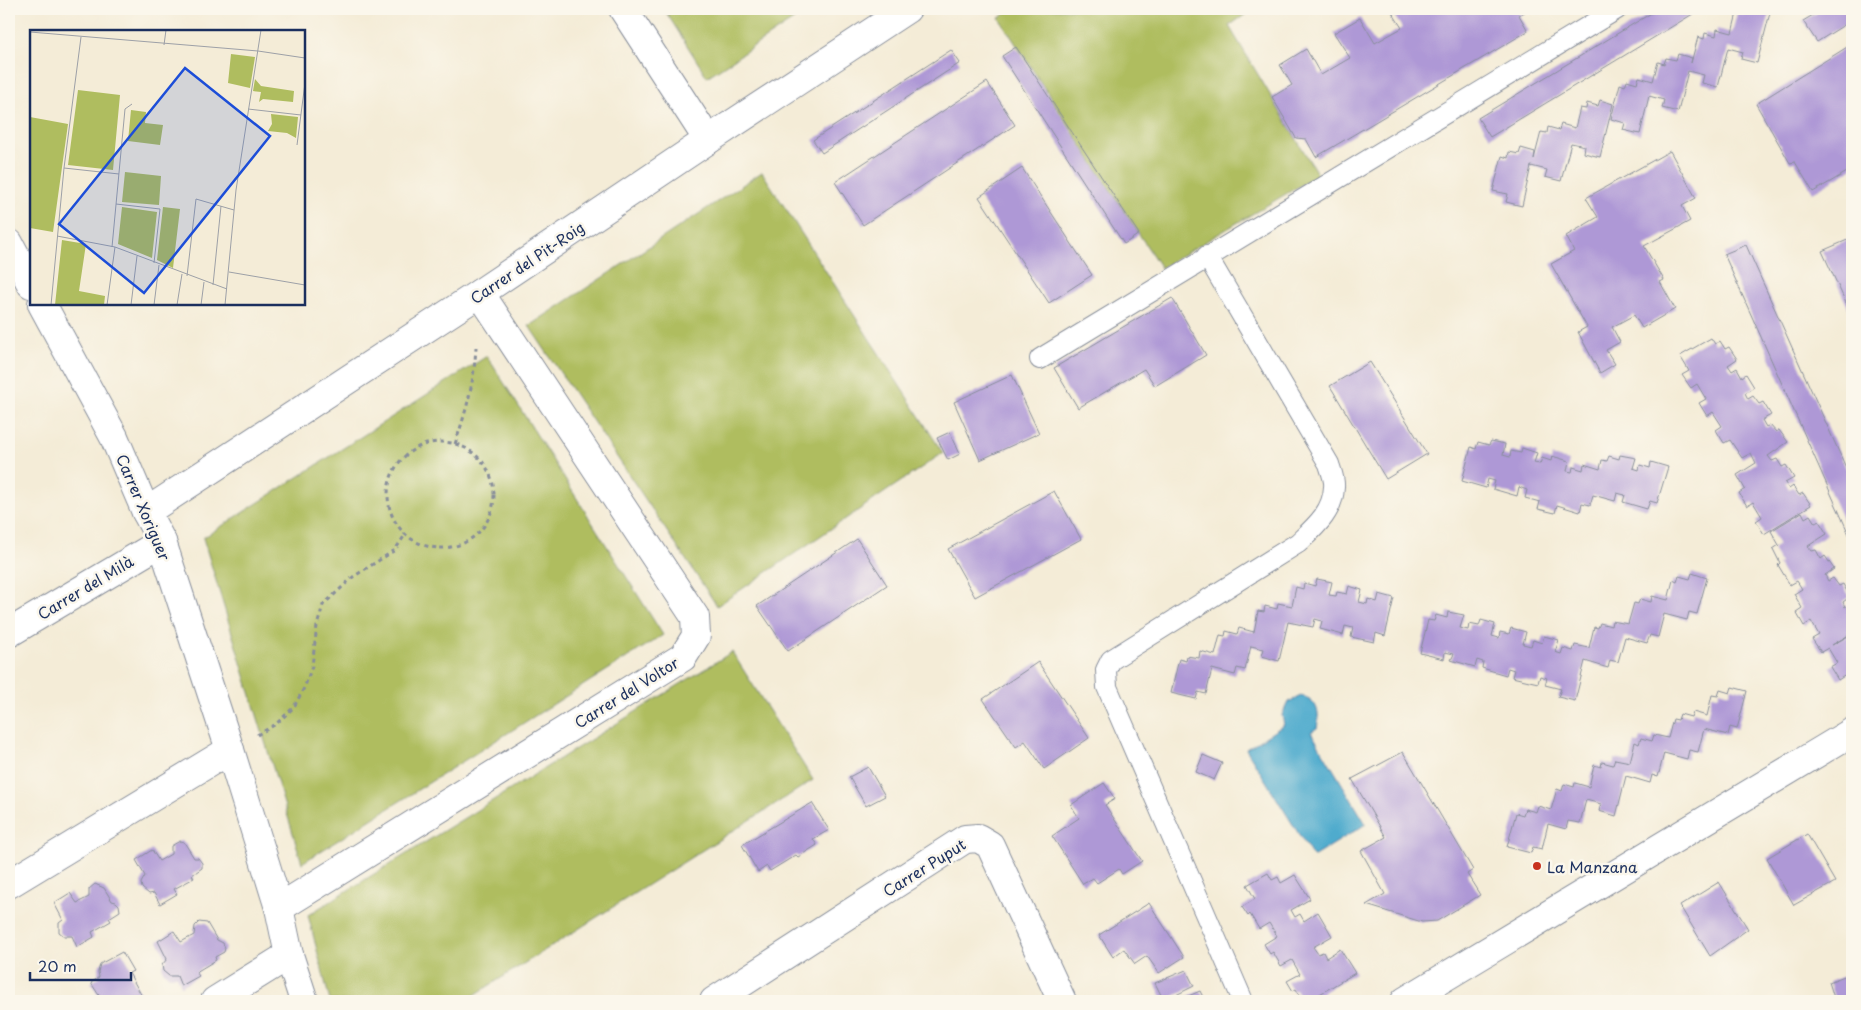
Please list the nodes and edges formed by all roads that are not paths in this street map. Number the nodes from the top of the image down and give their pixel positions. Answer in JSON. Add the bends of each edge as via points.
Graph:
{"nodes":[{"id":1,"x":623,"y":9,"type":"edge"},
{"id":2,"x":907,"y":9,"type":"edge"},
{"id":3,"x":1617,"y":9,"type":"edge"},
{"id":4,"x":708,"y":140,"type":"junction"},
{"id":5,"x":9,"y":243,"type":"edge"},
{"id":6,"x":1207,"y":256,"type":"junction"},
{"id":7,"x":30,"y":282,"type":"edge"},
{"id":8,"x":480,"y":293,"type":"junction"},
{"id":9,"x":43,"y":305,"type":"edge"},
{"id":10,"x":1040,"y":359,"type":"dead end"},
{"id":11,"x":146,"y":512,"type":"junction"},
{"id":12,"x":162,"y":542,"type":"junction"},
{"id":13,"x":9,"y":633,"type":"edge"},
{"id":14,"x":1852,"y":732,"type":"edge"},
{"id":15,"x":230,"y":750,"type":"junction"},
{"id":16,"x":9,"y":884,"type":"edge"},
{"id":17,"x":278,"y":908,"type":"junction"},
{"id":18,"x":290,"y":955,"type":"junction"},
{"id":19,"x":215,"y":1001,"type":"edge"},
{"id":20,"x":304,"y":1001,"type":"edge"},
{"id":21,"x":714,"y":1001,"type":"edge"},
{"id":22,"x":1062,"y":1001,"type":"edge"},
{"id":23,"x":1243,"y":1001,"type":"edge"},
{"id":24,"x":1405,"y":1001,"type":"edge"}],
"edges":[{"from":1,"to":4,"type":"street"},
{"from":2,"to":4,"type":"street","name":"Carrer del Pit-Roig"},
{"from":3,"to":6,"type":"lane"},
{"from":4,"to":8,"type":"street","name":"Carrer del Pit-Roig"},
{"from":5,"to":7,"type":"street"},
{"from":6,"to":10,"type":"lane"},
{"from":6,"to":23,"type":"lane","via":[[1329,464],[1334,486],[1330,506],[1316,526],[1298,542],[1111,660],[1106,670],[1107,686]]},
{"from":8,"to":11,"type":"street","name":"Carrer del Pit-Roig"},
{"from":8,"to":17,"type":"street","name":"Carrer del Voltor","via":[[695,618],[696,636],[683,657]]},
{"from":9,"to":11,"type":"street","name":"Carrer Xoriguer","via":[[114,437]]},
{"from":11,"to":12,"type":"street","name":"Carrer Xoriguer"},
{"from":12,"to":13,"type":"street","name":"Carrer del Milà"},
{"from":12,"to":15,"type":"street","name":"Carrer Xoriguer"},
{"from":14,"to":24,"type":"street"},
{"from":15,"to":16,"type":"street"},
{"from":15,"to":17,"type":"street","name":"Carrer Xoriguer"},
{"from":17,"to":18,"type":"street","name":"Carrer Xoriguer"},
{"from":18,"to":19,"type":"street"},
{"from":18,"to":20,"type":"street","name":"Carrer Xoriguer"},
{"from":21,"to":22,"type":"street","name":"Carrer Puput","via":[[965,839],[978,838],[990,845]]}]}
